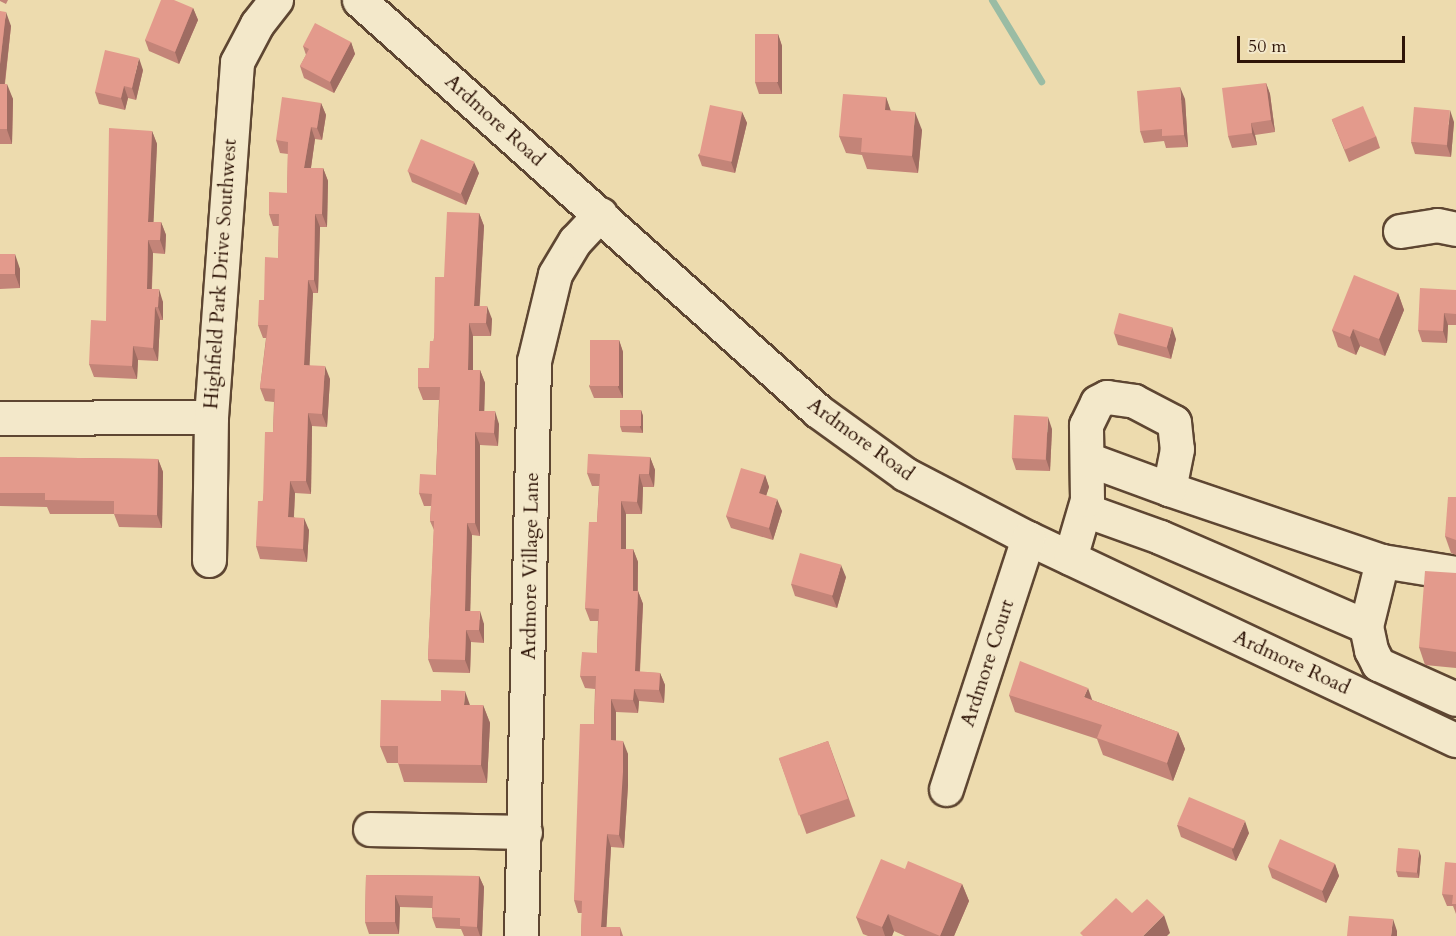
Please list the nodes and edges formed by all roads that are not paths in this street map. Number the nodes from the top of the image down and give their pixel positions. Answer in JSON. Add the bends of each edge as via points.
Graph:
{"nodes":[{"id":1,"x":276,"y":0,"type":"edge"},
{"id":2,"x":359,"y":0,"type":"edge"},
{"id":3,"x":600,"y":214,"type":"junction"},
{"id":4,"x":1456,"y":229,"type":"edge"},
{"id":5,"x":1400,"y":231,"type":"dead end"},
{"id":6,"x":211,"y":417,"type":"junction"},
{"id":7,"x":0,"y":418,"type":"edge"},
{"id":8,"x":1087,"y":459,"type":"junction"},
{"id":9,"x":1169,"y":489,"type":"junction"},
{"id":10,"x":1085,"y":510,"type":"junction"},
{"id":11,"x":1028,"y":538,"type":"junction"},
{"id":12,"x":1070,"y":558,"type":"junction"},
{"id":13,"x":209,"y":560,"type":"dead end"},
{"id":14,"x":1382,"y":561,"type":"junction"},
{"id":15,"x":1456,"y":573,"type":"edge"},
{"id":16,"x":1366,"y":626,"type":"junction"},
{"id":17,"x":1456,"y":699,"type":"edge"},
{"id":18,"x":1456,"y":740,"type":"edge"},
{"id":19,"x":946,"y":789,"type":"dead end"},
{"id":20,"x":370,"y":829,"type":"dead end"},
{"id":21,"x":525,"y":832,"type":"junction"},
{"id":22,"x":521,"y":936,"type":"edge"}],
"edges":[{"from":1,"to":6,"type":"street","name":"Highfield Park Drive Southwest","via":[[257,24],[237,62]]},
{"from":2,"to":3,"type":"street","name":"Ardmore Road"},
{"from":3,"to":11,"type":"street","name":"Ardmore Road","via":[[818,411],[904,474]]},
{"from":3,"to":21,"type":"street","name":"Ardmore Village Lane","via":[[575,241],[555,274],[534,361]]},
{"from":4,"to":5,"type":"street","via":[[1437,225]]},
{"from":6,"to":7,"type":"street"},
{"from":6,"to":13,"type":"street","name":"Highfield Park Drive Southwest"},
{"from":8,"to":9,"type":"street"},
{"from":8,"to":9,"type":"street","via":[[1086,425],[1097,402],[1107,397],[1134,401],[1174,422],[1177,450]]},
{"from":8,"to":10,"type":"street"},
{"from":9,"to":14,"type":"street"},
{"from":10,"to":12,"type":"street"},
{"from":10,"to":16,"type":"street","via":[[1160,537]]},
{"from":11,"to":12,"type":"street","name":"Ardmore Road"},
{"from":11,"to":19,"type":"street","name":"Ardmore Court"},
{"from":12,"to":18,"type":"street","name":"Ardmore Road"},
{"from":14,"to":15,"type":"street"},
{"from":14,"to":16,"type":"street"},
{"from":16,"to":17,"type":"street","via":[[1378,664]]},
{"from":20,"to":21,"type":"street"},
{"from":21,"to":22,"type":"street","name":"Ardmore Village Lane"}]}
